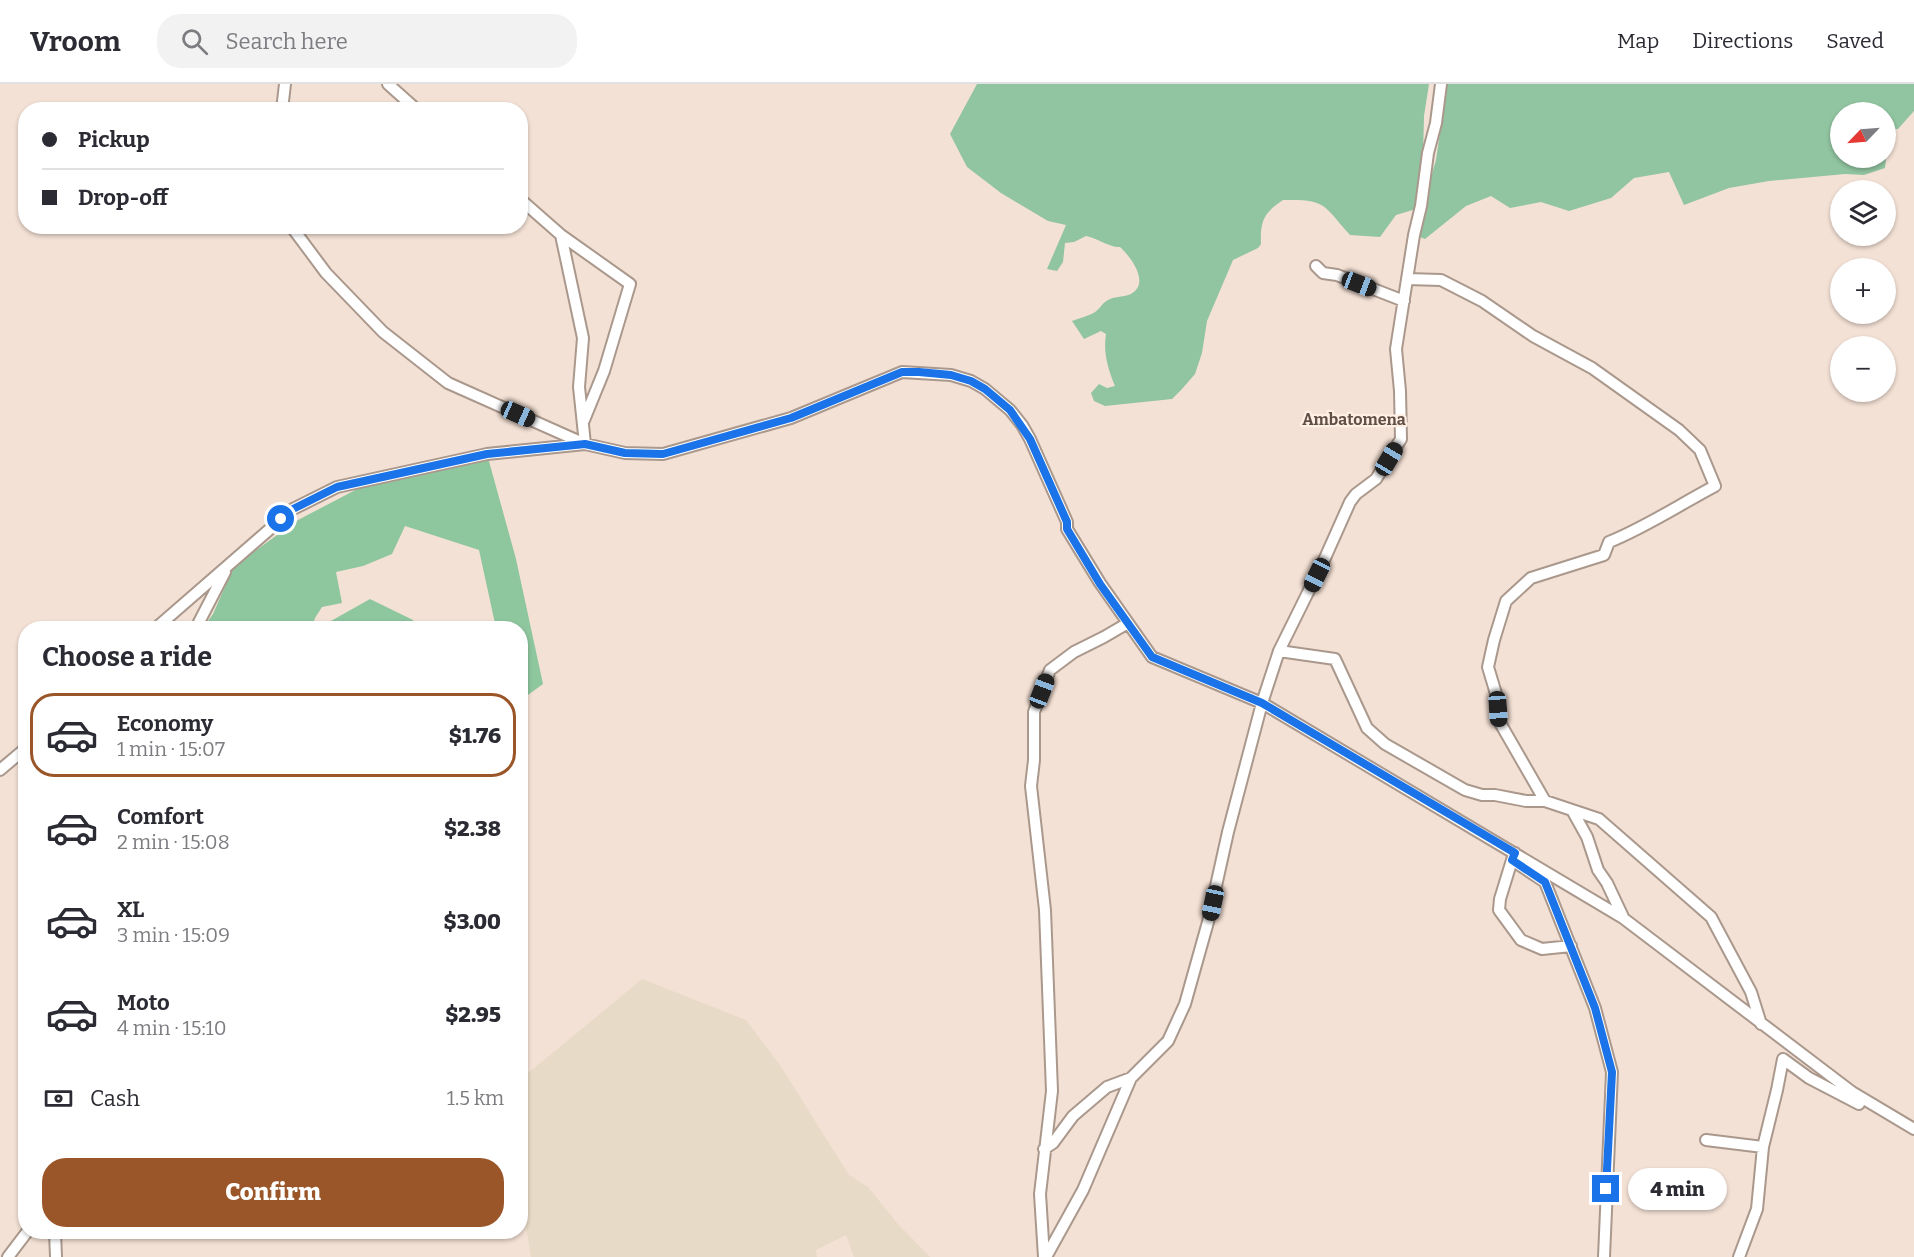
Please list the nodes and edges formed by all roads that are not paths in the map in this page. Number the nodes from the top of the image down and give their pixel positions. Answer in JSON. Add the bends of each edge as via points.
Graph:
{"nodes":[{"id":1,"x":285,"y":84,"type":"edge"},
{"id":2,"x":388,"y":84,"type":"edge"},
{"id":3,"x":1441,"y":84,"type":"edge"},
{"id":4,"x":283,"y":102,"type":"edge"},
{"id":5,"x":408,"y":102,"type":"edge"},
{"id":6,"x":528,"y":206,"type":"edge"},
{"id":7,"x":297,"y":234,"type":"edge"},
{"id":8,"x":561,"y":235,"type":"junction"},
{"id":9,"x":1316,"y":266,"type":"dead end"},
{"id":10,"x":1407,"y":279,"type":"junction"},
{"id":11,"x":1404,"y":301,"type":"junction"},
{"id":12,"x":583,"y":423,"type":"junction"},
{"id":13,"x":585,"y":444,"type":"junction"},
{"id":14,"x":228,"y":567,"type":"junction"},
{"id":15,"x":164,"y":621,"type":"edge"},
{"id":16,"x":200,"y":621,"type":"edge"},
{"id":17,"x":1128,"y":623,"type":"junction"},
{"id":18,"x":1280,"y":651,"type":"junction"},
{"id":19,"x":1262,"y":703,"type":"junction"},
{"id":20,"x":18,"y":755,"type":"edge"},
{"id":21,"x":0,"y":770,"type":"edge"},
{"id":22,"x":1545,"y":801,"type":"junction"},
{"id":23,"x":1572,"y":810,"type":"junction"},
{"id":24,"x":1513,"y":856,"type":"junction"},
{"id":25,"x":1623,"y":918,"type":"junction"},
{"id":26,"x":1571,"y":946,"type":"junction"},
{"id":27,"x":1761,"y":1024,"type":"junction"},
{"id":28,"x":1131,"y":1078,"type":"junction"},
{"id":29,"x":1892,"y":1117,"type":"junction"},
{"id":30,"x":1914,"y":1129,"type":"edge"},
{"id":31,"x":1706,"y":1140,"type":"dead end"},
{"id":32,"x":1763,"y":1147,"type":"junction"},
{"id":33,"x":1044,"y":1149,"type":"junction"},
{"id":34,"x":22,"y":1239,"type":"edge"},
{"id":35,"x":54,"y":1239,"type":"edge"},
{"id":36,"x":8,"y":1257,"type":"edge"},
{"id":37,"x":56,"y":1257,"type":"edge"},
{"id":38,"x":1045,"y":1257,"type":"edge"},
{"id":39,"x":1604,"y":1257,"type":"edge"},
{"id":40,"x":1739,"y":1257,"type":"edge"}],
"edges":[{"from":1,"to":4,"type":"street"},
{"from":2,"to":5,"type":"street"},
{"from":3,"to":10,"type":"street"},
{"from":6,"to":8,"type":"street"},
{"from":7,"to":13,"type":"street","via":[[326,273],[383,332],[448,383]]},
{"from":8,"to":12,"type":"street","via":[[583,338],[579,387]]},
{"from":8,"to":12,"type":"street","via":[[630,284],[604,371]]},
{"from":9,"to":11,"type":"street","via":[[1323,273]]},
{"from":10,"to":11,"type":"street"},
{"from":10,"to":22,"type":"street","via":[[1441,280],[1592,368],[1679,430],[1700,450],[1715,486],[1609,542],[1604,555],[1531,578],[1506,601],[1488,667],[1499,721]]},
{"from":11,"to":18,"type":"street","via":[[1396,349],[1401,439],[1376,479],[1350,502]]},
{"from":12,"to":13,"type":"street"},
{"from":13,"to":14,"type":"street","via":[[487,454],[337,487],[293,509]]},
{"from":13,"to":17,"type":"street","via":[[625,453],[663,454],[791,418],[902,372],[951,375],[971,381],[1010,410],[1022,425],[1067,529]]},
{"from":14,"to":15,"type":"street"},
{"from":14,"to":16,"type":"street"},
{"from":17,"to":19,"type":"street","via":[[1152,657]]},
{"from":17,"to":33,"type":"street","via":[[1074,652],[1050,670],[1034,712],[1031,786],[1045,910],[1052,1091]]},
{"from":18,"to":19,"type":"street"},
{"from":18,"to":22,"type":"street","via":[[1335,658],[1367,728],[1384,744],[1443,779],[1482,795]]},
{"from":19,"to":24,"type":"street"},
{"from":19,"to":28,"type":"street","via":[[1185,1004],[1168,1041]]},
{"from":20,"to":21,"type":"street"},
{"from":22,"to":23,"type":"street"},
{"from":23,"to":25,"type":"street"},
{"from":23,"to":27,"type":"street","via":[[1599,819],[1711,917],[1751,992]]},
{"from":24,"to":25,"type":"street"},
{"from":24,"to":26,"type":"street","via":[[1545,882]]},
{"from":24,"to":26,"type":"street","via":[[1499,910],[1521,940],[1542,949]]},
{"from":25,"to":27,"type":"street"},
{"from":26,"to":39,"type":"street","via":[[1595,1008],[1612,1072]]},
{"from":27,"to":29,"type":"street"},
{"from":28,"to":33,"type":"street","via":[[1107,1087],[1073,1116]]},
{"from":28,"to":38,"type":"street","via":[[1083,1190]]},
{"from":29,"to":30,"type":"street"},
{"from":29,"to":32,"type":"street","via":[[1809,1078],[1783,1059]]},
{"from":31,"to":32,"type":"street"},
{"from":32,"to":40,"type":"street","via":[[1757,1209]]},
{"from":33,"to":38,"type":"street","via":[[1040,1194]]},
{"from":34,"to":36,"type":"street"},
{"from":35,"to":37,"type":"street"}]}
